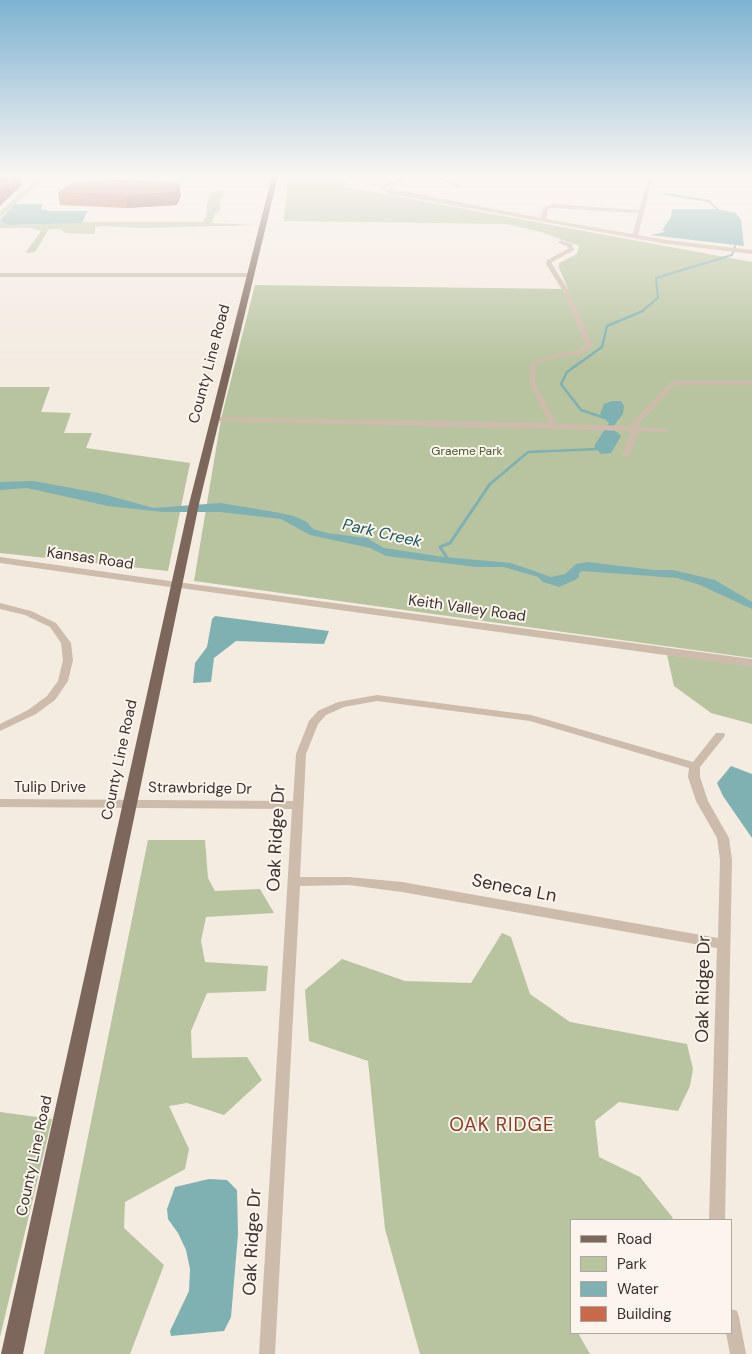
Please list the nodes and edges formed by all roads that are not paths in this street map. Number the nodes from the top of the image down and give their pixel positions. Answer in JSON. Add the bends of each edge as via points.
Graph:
{"nodes":[{"id":1,"x":260,"y":239,"type":"edge"},
{"id":2,"x":652,"y":239,"type":"edge"},
{"id":3,"x":561,"y":242,"type":"dead end"},
{"id":4,"x":752,"y":252,"type":"edge"},
{"id":5,"x":0,"y":275,"type":"edge"},
{"id":6,"x":252,"y":275,"type":"junction"},
{"id":7,"x":752,"y":383,"type":"edge"},
{"id":8,"x":214,"y":419,"type":"junction"},
{"id":9,"x":554,"y":426,"type":"junction"},
{"id":10,"x":634,"y":429,"type":"junction"},
{"id":11,"x":666,"y":431,"type":"dead end"},
{"id":12,"x":626,"y":455,"type":"dead end"},
{"id":13,"x":0,"y":560,"type":"edge"},
{"id":14,"x":177,"y":586,"type":"junction"},
{"id":15,"x":0,"y":606,"type":"edge"},
{"id":16,"x":752,"y":663,"type":"edge"},
{"id":17,"x":0,"y":728,"type":"edge"},
{"id":18,"x":720,"y":735,"type":"dead end"},
{"id":19,"x":695,"y":766,"type":"junction"},
{"id":20,"x":0,"y":803,"type":"edge"},
{"id":21,"x":130,"y":804,"type":"junction"},
{"id":22,"x":299,"y":805,"type":"junction"},
{"id":23,"x":295,"y":882,"type":"junction"},
{"id":24,"x":725,"y":944,"type":"junction"},
{"id":25,"x":717,"y":1219,"type":"edge"},
{"id":26,"x":732,"y":1322,"type":"edge"},
{"id":27,"x":12,"y":1354,"type":"edge"},
{"id":28,"x":267,"y":1354,"type":"edge"},
{"id":29,"x":738,"y":1354,"type":"edge"}],
"edges":[{"from":1,"to":6,"type":"main road","name":"County Line Road"},
{"from":2,"to":4,"type":"street"},
{"from":3,"to":9,"type":"street","via":[[570,245],[571,250],[549,264],[566,291],[590,346],[579,353],[538,361],[533,366],[532,382]]},
{"from":5,"to":6,"type":"street"},
{"from":6,"to":8,"type":"main road","name":"County Line Road"},
{"from":7,"to":10,"type":"street","via":[[673,383]]},
{"from":8,"to":9,"type":"street"},
{"from":8,"to":14,"type":"main road","name":"County Line Road"},
{"from":9,"to":10,"type":"street"},
{"from":10,"to":11,"type":"street"},
{"from":10,"to":12,"type":"street"},
{"from":13,"to":14,"type":"street","name":"Kansas Road"},
{"from":14,"to":16,"type":"street","name":"Keith Valley Road"},
{"from":14,"to":21,"type":"main road","name":"County Line Road"},
{"from":15,"to":17,"type":"street","via":[[28,613],[53,625],[66,643],[68,660],[63,681],[51,698]]},
{"from":18,"to":19,"type":"street"},
{"from":19,"to":22,"type":"street","name":"Oak Ridge Dr","via":[[531,718],[376,698],[359,699],[322,713],[313,723],[301,754]]},
{"from":19,"to":24,"type":"street","name":"Oak Ridge Dr","via":[[694,777],[702,801],[723,838],[726,860]]},
{"from":20,"to":21,"type":"street","name":"Tulip Drive"},
{"from":21,"to":22,"type":"street","name":"Strawbridge Dr"},
{"from":21,"to":27,"type":"main road","name":"County Line Road"},
{"from":22,"to":23,"type":"street","name":"Oak Ridge Dr"},
{"from":23,"to":24,"type":"street","name":"Seneca Ln","via":[[402,886]]},
{"from":23,"to":28,"type":"street","name":"Oak Ridge Dr"},
{"from":24,"to":25,"type":"street","name":"Oak Ridge Dr"},
{"from":26,"to":29,"type":"street"}]}
